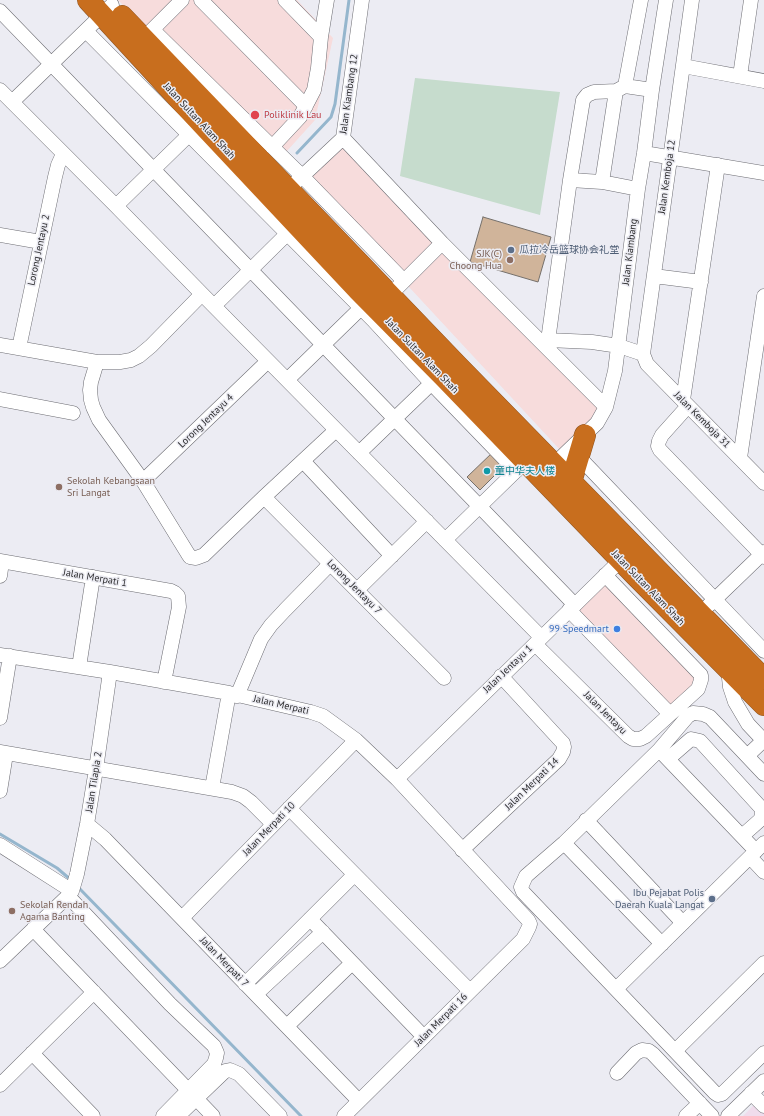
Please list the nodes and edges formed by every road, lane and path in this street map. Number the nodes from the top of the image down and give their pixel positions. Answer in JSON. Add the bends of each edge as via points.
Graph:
{"nodes":[{"id":1,"x":88,"y":0,"type":"edge"},
{"id":2,"x":182,"y":0,"type":"edge"},
{"id":3,"x":201,"y":0,"type":"edge"},
{"id":4,"x":285,"y":0,"type":"edge"},
{"id":5,"x":327,"y":0,"type":"edge"},
{"id":6,"x":362,"y":0,"type":"edge"},
{"id":7,"x":641,"y":0,"type":"edge"},
{"id":8,"x":666,"y":0,"type":"edge"},
{"id":9,"x":692,"y":0,"type":"edge"},
{"id":10,"x":751,"y":0,"type":"edge"},
{"id":11,"x":106,"y":7,"type":"edge"},
{"id":12,"x":0,"y":11,"type":"edge"},
{"id":13,"x":86,"y":30,"type":"junction"},
{"id":14,"x":148,"y":34,"type":"junction"},
{"id":15,"x":322,"y":37,"type":"junction"},
{"id":16,"x":52,"y":64,"type":"junction"},
{"id":17,"x":683,"y":66,"type":"junction"},
{"id":18,"x":740,"y":76,"type":"junction"},
{"id":19,"x":764,"y":81,"type":"edge"},
{"id":20,"x":621,"y":88,"type":"junction"},
{"id":21,"x":0,"y":90,"type":"edge"},
{"id":22,"x":652,"y":90,"type":"junction"},
{"id":23,"x":12,"y":102,"type":"junction"},
{"id":24,"x":306,"y":106,"type":"junction"},
{"id":25,"x":195,"y":129,"type":"junction"},
{"id":26,"x":343,"y":138,"type":"junction"},
{"id":27,"x":272,"y":147,"type":"junction"},
{"id":28,"x":644,"y":153,"type":"junction"},
{"id":29,"x":63,"y":154,"type":"junction"},
{"id":30,"x":670,"y":157,"type":"junction"},
{"id":31,"x":718,"y":166,"type":"junction"},
{"id":32,"x":154,"y":169,"type":"junction"},
{"id":33,"x":764,"y":173,"type":"edge"},
{"id":34,"x":570,"y":180,"type":"junction"},
{"id":35,"x":602,"y":182,"type":"junction"},
{"id":36,"x":296,"y":183,"type":"junction"},
{"id":37,"x":638,"y":189,"type":"junction"},
{"id":38,"x":116,"y":206,"type":"junction"},
{"id":39,"x":292,"y":229,"type":"junction"},
{"id":40,"x":0,"y":235,"type":"edge"},
{"id":41,"x":41,"y":242,"type":"junction"},
{"id":42,"x":442,"y":243,"type":"junction"},
{"id":43,"x":251,"y":270,"type":"junction"},
{"id":44,"x":654,"y":276,"type":"junction"},
{"id":45,"x":701,"y":282,"type":"junction"},
{"id":46,"x":397,"y":288,"type":"junction"},
{"id":47,"x":202,"y":294,"type":"junction"},
{"id":48,"x":764,"y":303,"type":"edge"},
{"id":49,"x":214,"y":306,"type":"junction"},
{"id":50,"x":361,"y":308,"type":"junction"},
{"id":51,"x":548,"y":344,"type":"junction"},
{"id":52,"x":0,"y":345,"type":"edge"},
{"id":53,"x":323,"y":345,"type":"junction"},
{"id":54,"x":619,"y":346,"type":"junction"},
{"id":55,"x":19,"y":348,"type":"junction"},
{"id":56,"x":643,"y":354,"type":"junction"},
{"id":57,"x":268,"y":361,"type":"junction"},
{"id":58,"x":97,"y":362,"type":"junction"},
{"id":59,"x":442,"y":373,"type":"junction"},
{"id":60,"x":287,"y":380,"type":"junction"},
{"id":61,"x":0,"y":399,"type":"edge"},
{"id":62,"x":686,"y":403,"type":"junction"},
{"id":63,"x":606,"y":407,"type":"junction"},
{"id":64,"x":73,"y":413,"type":"dead end"},
{"id":65,"x":394,"y":418,"type":"junction"},
{"id":66,"x":336,"y":430,"type":"junction"},
{"id":67,"x":585,"y":435,"type":"junction"},
{"id":68,"x":359,"y":453,"type":"junction"},
{"id":69,"x":578,"y":456,"type":"junction"},
{"id":70,"x":740,"y":458,"type":"junction"},
{"id":71,"x":303,"y":461,"type":"junction"},
{"id":72,"x":521,"y":466,"type":"junction"},
{"id":73,"x":547,"y":471,"type":"junction"},
{"id":74,"x":143,"y":481,"type":"junction"},
{"id":75,"x":571,"y":482,"type":"junction"},
{"id":76,"x":764,"y":483,"type":"edge"},
{"id":77,"x":264,"y":497,"type":"junction"},
{"id":78,"x":479,"y":506,"type":"junction"},
{"id":79,"x":427,"y":521,"type":"junction"},
{"id":80,"x":445,"y":540,"type":"junction"},
{"id":81,"x":627,"y":553,"type":"junction"},
{"id":82,"x":763,"y":555,"type":"edge"},
{"id":83,"x":392,"y":556,"type":"junction"},
{"id":84,"x":330,"y":564,"type":"junction"},
{"id":85,"x":1,"y":566,"type":"edge"},
{"id":86,"x":605,"y":575,"type":"junction"},
{"id":87,"x":93,"y":577,"type":"junction"},
{"id":88,"x":357,"y":590,"type":"junction"},
{"id":89,"x":715,"y":599,"type":"junction"},
{"id":90,"x":572,"y":608,"type":"junction"},
{"id":91,"x":700,"y":614,"type":"junction"},
{"id":92,"x":694,"y":635,"type":"junction"},
{"id":93,"x":538,"y":640,"type":"junction"},
{"id":94,"x":678,"y":650,"type":"junction"},
{"id":95,"x":764,"y":651,"type":"edge"},
{"id":96,"x":5,"y":656,"type":"edge"},
{"id":97,"x":79,"y":667,"type":"junction"},
{"id":98,"x":728,"y":668,"type":"junction"},
{"id":99,"x":110,"y":672,"type":"junction"},
{"id":100,"x":501,"y":676,"type":"junction"},
{"id":101,"x":444,"y":678,"type":"dead end"},
{"id":102,"x":764,"y":679,"type":"edge"},
{"id":103,"x":164,"y":682,"type":"junction"},
{"id":104,"x":233,"y":695,"type":"junction"},
{"id":105,"x":764,"y":705,"type":"edge"},
{"id":106,"x":670,"y":714,"type":"junction"},
{"id":107,"x":0,"y":718,"type":"edge"},
{"id":108,"x":356,"y":740,"type":"junction"},
{"id":109,"x":764,"y":740,"type":"edge"},
{"id":110,"x":3,"y":753,"type":"edge"},
{"id":111,"x":663,"y":754,"type":"junction"},
{"id":112,"x":747,"y":756,"type":"junction"},
{"id":113,"x":96,"y":769,"type":"junction"},
{"id":114,"x":764,"y":774,"type":"edge"},
{"id":115,"x":396,"y":779,"type":"junction"},
{"id":116,"x":212,"y":788,"type":"junction"},
{"id":117,"x":0,"y":791,"type":"edge"},
{"id":118,"x":289,"y":808,"type":"junction"},
{"id":119,"x":586,"y":820,"type":"junction"},
{"id":120,"x":87,"y":824,"type":"junction"},
{"id":121,"x":273,"y":824,"type":"junction"},
{"id":122,"x":742,"y":836,"type":"junction"},
{"id":123,"x":564,"y":843,"type":"junction"},
{"id":124,"x":0,"y":845,"type":"edge"},
{"id":125,"x":462,"y":850,"type":"junction"},
{"id":126,"x":757,"y":850,"type":"edge"},
{"id":127,"x":764,"y":872,"type":"edge"},
{"id":128,"x":354,"y":874,"type":"junction"},
{"id":129,"x":70,"y":894,"type":"junction"},
{"id":130,"x":182,"y":918,"type":"junction"},
{"id":131,"x":310,"y":919,"type":"junction"},
{"id":132,"x":528,"y":920,"type":"joint"},
{"id":133,"x":683,"y":923,"type":"junction"},
{"id":134,"x":33,"y":928,"type":"junction"},
{"id":135,"x":323,"y":932,"type":"junction"},
{"id":136,"x":662,"y":944,"type":"junction"},
{"id":137,"x":0,"y":961,"type":"edge"},
{"id":138,"x":352,"y":963,"type":"junction"},
{"id":139,"x":764,"y":963,"type":"edge"},
{"id":140,"x":245,"y":984,"type":"junction"},
{"id":141,"x":616,"y":989,"type":"junction"},
{"id":142,"x":94,"y":992,"type":"junction"},
{"id":143,"x":470,"y":992,"type":"junction"},
{"id":144,"x":256,"y":994,"type":"junction"},
{"id":145,"x":287,"y":1026,"type":"junction"},
{"id":146,"x":424,"y":1037,"type":"junction"},
{"id":147,"x":676,"y":1051,"type":"junction"},
{"id":148,"x":32,"y":1053,"type":"junction"},
{"id":149,"x":764,"y":1053,"type":"edge"},
{"id":150,"x":617,"y":1073,"type":"dead end"},
{"id":151,"x":764,"y":1081,"type":"edge"},
{"id":152,"x":0,"y":1085,"type":"edge"},
{"id":153,"x":192,"y":1094,"type":"junction"},
{"id":154,"x":751,"y":1094,"type":"junction"},
{"id":155,"x":359,"y":1101,"type":"junction"},
{"id":156,"x":700,"y":1103,"type":"junction"},
{"id":157,"x":764,"y":1106,"type":"edge"},
{"id":158,"x":93,"y":1116,"type":"edge"},
{"id":159,"x":163,"y":1116,"type":"edge"},
{"id":160,"x":178,"y":1116,"type":"edge"},
{"id":161,"x":213,"y":1116,"type":"edge"},
{"id":162,"x":280,"y":1116,"type":"edge"},
{"id":163,"x":344,"y":1116,"type":"edge"},
{"id":164,"x":686,"y":1116,"type":"edge"},
{"id":165,"x":712,"y":1116,"type":"edge"},
{"id":166,"x":728,"y":1116,"type":"edge"}],
"edges":[{"from":1,"to":11,"type":"highway","name":"Jalan Sultan Alam Shah"},
{"from":2,"to":14,"type":"street"},
{"from":3,"to":24,"type":"street"},
{"from":4,"to":15,"type":"street"},
{"from":5,"to":15,"type":"street"},
{"from":6,"to":26,"type":"street","name":"Jalan Kiambang 12"},
{"from":7,"to":20,"type":"street"},
{"from":8,"to":22,"type":"street","name":"Jalan Kiambang"},
{"from":9,"to":17,"type":"street","name":"Jalan Kemboja 12"},
{"from":10,"to":18,"type":"street"},
{"from":11,"to":13,"type":"street"},
{"from":11,"to":14,"type":"highway","name":"Jalan Sultan Alam Shah"},
{"from":11,"to":25,"type":"highway","name":"Jalan Sultan Alam Shah"},
{"from":12,"to":16,"type":"street"},
{"from":13,"to":16,"type":"street"},
{"from":13,"to":25,"type":"street"},
{"from":14,"to":27,"type":"street"},
{"from":14,"to":36,"type":"highway","name":"Jalan Sultan Alam Shah"},
{"from":15,"to":24,"type":"street","via":[[314,90]]},
{"from":16,"to":23,"type":"street"},
{"from":16,"to":32,"type":"street"},
{"from":17,"to":18,"type":"street"},
{"from":17,"to":30,"type":"street","name":"Jalan Kemboja 12"},
{"from":18,"to":19,"type":"street"},
{"from":20,"to":22,"type":"street"},
{"from":20,"to":34,"type":"street","via":[[594,92],[583,100]]},
{"from":20,"to":35,"type":"street"},
{"from":21,"to":23,"type":"street","name":"Jalan Jentayu"},
{"from":22,"to":28,"type":"street","name":"Jalan Kiambang"},
{"from":23,"to":29,"type":"street","name":"Jalan Jentayu"},
{"from":24,"to":27,"type":"street","via":[[300,117]]},
{"from":25,"to":32,"type":"street"},
{"from":25,"to":39,"type":"highway","name":"Jalan Sultan Alam Shah"},
{"from":26,"to":36,"type":"street","name":"Jalan Kiambang 12"},
{"from":26,"to":42,"type":"street"},
{"from":27,"to":36,"type":"street"},
{"from":28,"to":30,"type":"street"},
{"from":28,"to":37,"type":"street","name":"Jalan Kiambang"},
{"from":29,"to":38,"type":"street","name":"Jalan Jentayu"},
{"from":29,"to":41,"type":"street","name":"Lorong Jentayu 2","via":[[55,177]]},
{"from":30,"to":31,"type":"street"},
{"from":30,"to":44,"type":"street","name":"Jalan Kemboja 12"},
{"from":31,"to":33,"type":"street"},
{"from":31,"to":45,"type":"street"},
{"from":32,"to":38,"type":"street"},
{"from":32,"to":43,"type":"street"},
{"from":34,"to":35,"type":"street"},
{"from":34,"to":51,"type":"street"},
{"from":35,"to":37,"type":"street"},
{"from":36,"to":46,"type":"highway","name":"Jalan Sultan Alam Shah"},
{"from":37,"to":54,"type":"street","name":"Jalan Kiambang"},
{"from":38,"to":47,"type":"street","name":"Jalan Jentayu"},
{"from":39,"to":43,"type":"street"},
{"from":39,"to":50,"type":"street"},
{"from":39,"to":59,"type":"highway","name":"Jalan Sultan Alam Shah"},
{"from":40,"to":41,"type":"street"},
{"from":41,"to":55,"type":"street","name":"Lorong Jentayu 2"},
{"from":42,"to":46,"type":"street"},
{"from":42,"to":51,"type":"street"},
{"from":43,"to":49,"type":"street"},
{"from":43,"to":53,"type":"street"},
{"from":44,"to":45,"type":"street"},
{"from":44,"to":56,"type":"street","name":"Jalan Kemboja 12"},
{"from":45,"to":62,"type":"street"},
{"from":46,"to":59,"type":"highway","name":"Jalan Sultan Alam Shah"},
{"from":47,"to":49,"type":"street","name":"Jalan Jentayu"},
{"from":47,"to":58,"type":"street","via":[[139,356],[120,362]]},
{"from":48,"to":70,"type":"street"},
{"from":49,"to":57,"type":"street","name":"Jalan Jentayu"},
{"from":50,"to":53,"type":"street"},
{"from":50,"to":59,"type":"street"},
{"from":51,"to":54,"type":"street","via":[[592,342]]},
{"from":51,"to":63,"type":"street"},
{"from":52,"to":55,"type":"street"},
{"from":53,"to":60,"type":"street"},
{"from":53,"to":65,"type":"street"},
{"from":54,"to":56,"type":"street"},
{"from":54,"to":63,"type":"street","name":"Jalan Kiambang"},
{"from":55,"to":58,"type":"street"},
{"from":56,"to":62,"type":"street","name":"Jalan Kemboja 31","via":[[647,364]]},
{"from":57,"to":60,"type":"street","name":"Jalan Jentayu"},
{"from":57,"to":74,"type":"street","name":"Lorong Jentayu 4"},
{"from":58,"to":74,"type":"street","via":[[90,390],[93,407],[99,420]]},
{"from":59,"to":65,"type":"street"},
{"from":59,"to":72,"type":"highway","name":"Jalan Sultan Alam Shah"},
{"from":59,"to":73,"type":"highway","name":"Jalan Sultan Alam Shah"},
{"from":60,"to":66,"type":"street","name":"Jalan Jentayu"},
{"from":61,"to":64,"type":"street"},
{"from":62,"to":70,"type":"street","name":"Jalan Kemboja 31"},
{"from":62,"to":82,"type":"street","via":[[662,435],[658,446],[660,450]]},
{"from":63,"to":67,"type":"street","name":"Jalan Kiambang","via":[[597,423]]},
{"from":65,"to":68,"type":"street"},
{"from":65,"to":78,"type":"street"},
{"from":66,"to":68,"type":"street","name":"Jalan Jentayu"},
{"from":66,"to":71,"type":"street"},
{"from":67,"to":69,"type":"highway"},
{"from":67,"to":73,"type":"street","name":"Jalan Kiambang"},
{"from":68,"to":79,"type":"street","name":"Jalan Jentayu"},
{"from":69,"to":75,"type":"highway"},
{"from":69,"to":89,"type":"street"},
{"from":70,"to":76,"type":"street","name":"Jalan Kemboja 31"},
{"from":71,"to":77,"type":"street"},
{"from":71,"to":83,"type":"street"},
{"from":72,"to":73,"type":"highway","name":"Jalan Sultan Alam Shah"},
{"from":72,"to":78,"type":"street"},
{"from":73,"to":75,"type":"highway","name":"Jalan Sultan Alam Shah"},
{"from":73,"to":81,"type":"highway","name":"Jalan Sultan Alam Shah"},
{"from":74,"to":77,"type":"street","via":[[190,557],[196,558],[204,555]]},
{"from":75,"to":81,"type":"highway","name":"Jalan Sultan Alam Shah"},
{"from":77,"to":84,"type":"street","name":"Lorong Jentayu 7"},
{"from":78,"to":80,"type":"street"},
{"from":78,"to":90,"type":"street"},
{"from":79,"to":80,"type":"street","name":"Jalan Jentayu"},
{"from":79,"to":83,"type":"street"},
{"from":80,"to":93,"type":"street","name":"Jalan Jentayu"},
{"from":81,"to":86,"type":"street","name":"Jalan Jentayu 1"},
{"from":81,"to":91,"type":"highway","name":"Jalan Sultan Alam Shah"},
{"from":81,"to":92,"type":"highway","name":"Jalan Sultan Alam Shah"},
{"from":82,"to":89,"type":"street"},
{"from":83,"to":88,"type":"street"},
{"from":84,"to":88,"type":"street","name":"Lorong Jentayu 7"},
{"from":84,"to":104,"type":"street","via":[[271,625],[261,639]]},
{"from":85,"to":87,"type":"street","name":"Jalan Merpati 1"},
{"from":86,"to":90,"type":"street","name":"Jalan Jentayu 1"},
{"from":86,"to":94,"type":"street"},
{"from":87,"to":97,"type":"street"},
{"from":87,"to":103,"type":"street","name":"Jalan Merpati 1","via":[[171,591],[178,596],[179,607]]},
{"from":88,"to":101,"type":"street","name":"Lorong Jentayu 7"},
{"from":89,"to":91,"type":"street"},
{"from":89,"to":95,"type":"street"},
{"from":90,"to":93,"type":"street","name":"Jalan Jentayu 1"},
{"from":90,"to":106,"type":"street"},
{"from":91,"to":102,"type":"highway","name":"Jalan Sultan Alam Shah"},
{"from":92,"to":94,"type":"street"},
{"from":92,"to":98,"type":"highway","name":"Jalan Sultan Alam Shah"},
{"from":93,"to":100,"type":"street","name":"Jalan Jentayu 1"},
{"from":93,"to":106,"type":"street","name":"Jalan Jentayu","via":[[633,739],[642,739]]},
{"from":94,"to":106,"type":"street","name":"Jalan Jentayu","via":[[701,675],[701,680],[698,688]]},
{"from":96,"to":97,"type":"street","name":"Jalan Merpati"},
{"from":96,"to":107,"type":"street"},
{"from":97,"to":99,"type":"street","name":"Jalan Merpati"},
{"from":98,"to":105,"type":"highway","name":"Jalan Sultan Alam Shah"},
{"from":98,"to":109,"type":"street","via":[[735,702],[748,724]]},
{"from":99,"to":103,"type":"street","name":"Jalan Merpati"},
{"from":99,"to":113,"type":"street","name":"Jalan Tilapia 2"},
{"from":100,"to":115,"type":"street","name":"Jalan Jentayu 1"},
{"from":100,"to":125,"type":"street","name":"Jalan Merpati 14","via":[[560,740],[564,747],[563,752],[559,759]]},
{"from":103,"to":104,"type":"street","name":"Jalan Merpati"},
{"from":104,"to":108,"type":"street","name":"Jalan Merpati","via":[[323,716]]},
{"from":104,"to":116,"type":"street"},
{"from":108,"to":115,"type":"street","name":"Jalan Merpati"},
{"from":108,"to":118,"type":"street","name":"Jalan Merpati 10"},
{"from":109,"to":112,"type":"street"},
{"from":110,"to":113,"type":"street"},
{"from":110,"to":117,"type":"street"},
{"from":111,"to":112,"type":"street","via":[[688,716],[698,713],[710,717]]},
{"from":111,"to":119,"type":"street"},
{"from":111,"to":122,"type":"street"},
{"from":111,"to":122,"type":"street","via":[[691,739],[700,742],[762,809],[760,820]]},
{"from":112,"to":114,"type":"street"},
{"from":113,"to":116,"type":"street"},
{"from":113,"to":120,"type":"street","name":"Jalan Tilapia 2"},
{"from":115,"to":125,"type":"street","name":"Jalan Merpati"},
{"from":116,"to":121,"type":"street","via":[[243,796]]},
{"from":118,"to":121,"type":"street","name":"Jalan Merpati 10"},
{"from":118,"to":128,"type":"street"},
{"from":119,"to":123,"type":"street"},
{"from":119,"to":133,"type":"street"},
{"from":120,"to":129,"type":"street","name":"Jalan Tilapia 2","via":[[77,874]]},
{"from":120,"to":130,"type":"street","name":"Jalan Merpati 7","via":[[99,833]]},
{"from":121,"to":130,"type":"street","name":"Jalan Merpati 10"},
{"from":122,"to":126,"type":"street"},
{"from":123,"to":136,"type":"street"},
{"from":123,"to":141,"type":"street","via":[[526,876],[521,887]]},
{"from":124,"to":129,"type":"street"},
{"from":125,"to":132,"type":"street","name":"Jalan Merpati"},
{"from":126,"to":127,"type":"street"},
{"from":126,"to":133,"type":"street"},
{"from":128,"to":131,"type":"street"},
{"from":128,"to":143,"type":"street"},
{"from":129,"to":134,"type":"street"},
{"from":129,"to":153,"type":"street","via":[[170,1004],[214,1046],[217,1053],[214,1064]]},
{"from":130,"to":140,"type":"street","name":"Jalan Merpati 7"},
{"from":131,"to":135,"type":"street"},
{"from":131,"to":140,"type":"street"},
{"from":132,"to":143,"type":"street","name":"Jalan Merpati 16","via":[[530,924],[523,939]]},
{"from":133,"to":136,"type":"street"},
{"from":134,"to":137,"type":"street"},
{"from":134,"to":142,"type":"street"},
{"from":135,"to":138,"type":"street"},
{"from":135,"to":144,"type":"street"},
{"from":136,"to":141,"type":"street"},
{"from":138,"to":145,"type":"street"},
{"from":138,"to":146,"type":"street"},
{"from":139,"to":147,"type":"street"},
{"from":140,"to":144,"type":"street","name":"Jalan Merpati 7"},
{"from":141,"to":147,"type":"street"},
{"from":142,"to":148,"type":"street"},
{"from":142,"to":153,"type":"street"},
{"from":143,"to":146,"type":"street","name":"Jalan Merpati 16"},
{"from":144,"to":145,"type":"street","name":"Jalan Merpati 7"},
{"from":145,"to":155,"type":"street","name":"Jalan Merpati 7"},
{"from":146,"to":155,"type":"street","name":"Jalan Merpati 16"},
{"from":147,"to":149,"type":"street","via":[[718,1095]]},
{"from":148,"to":152,"type":"street"},
{"from":148,"to":158,"type":"street"},
{"from":150,"to":156,"type":"street","via":[[636,1053],[642,1050],[649,1051]]},
{"from":151,"to":154,"type":"street"},
{"from":153,"to":159,"type":"street"},
{"from":153,"to":160,"type":"street"},
{"from":153,"to":161,"type":"street"},
{"from":153,"to":162,"type":"street","via":[[230,1070],[239,1074]]},
{"from":154,"to":157,"type":"street"},
{"from":154,"to":166,"type":"street"},
{"from":155,"to":163,"type":"street","name":"Jalan Merpati 16"},
{"from":156,"to":164,"type":"street"},
{"from":156,"to":165,"type":"street"}]}
